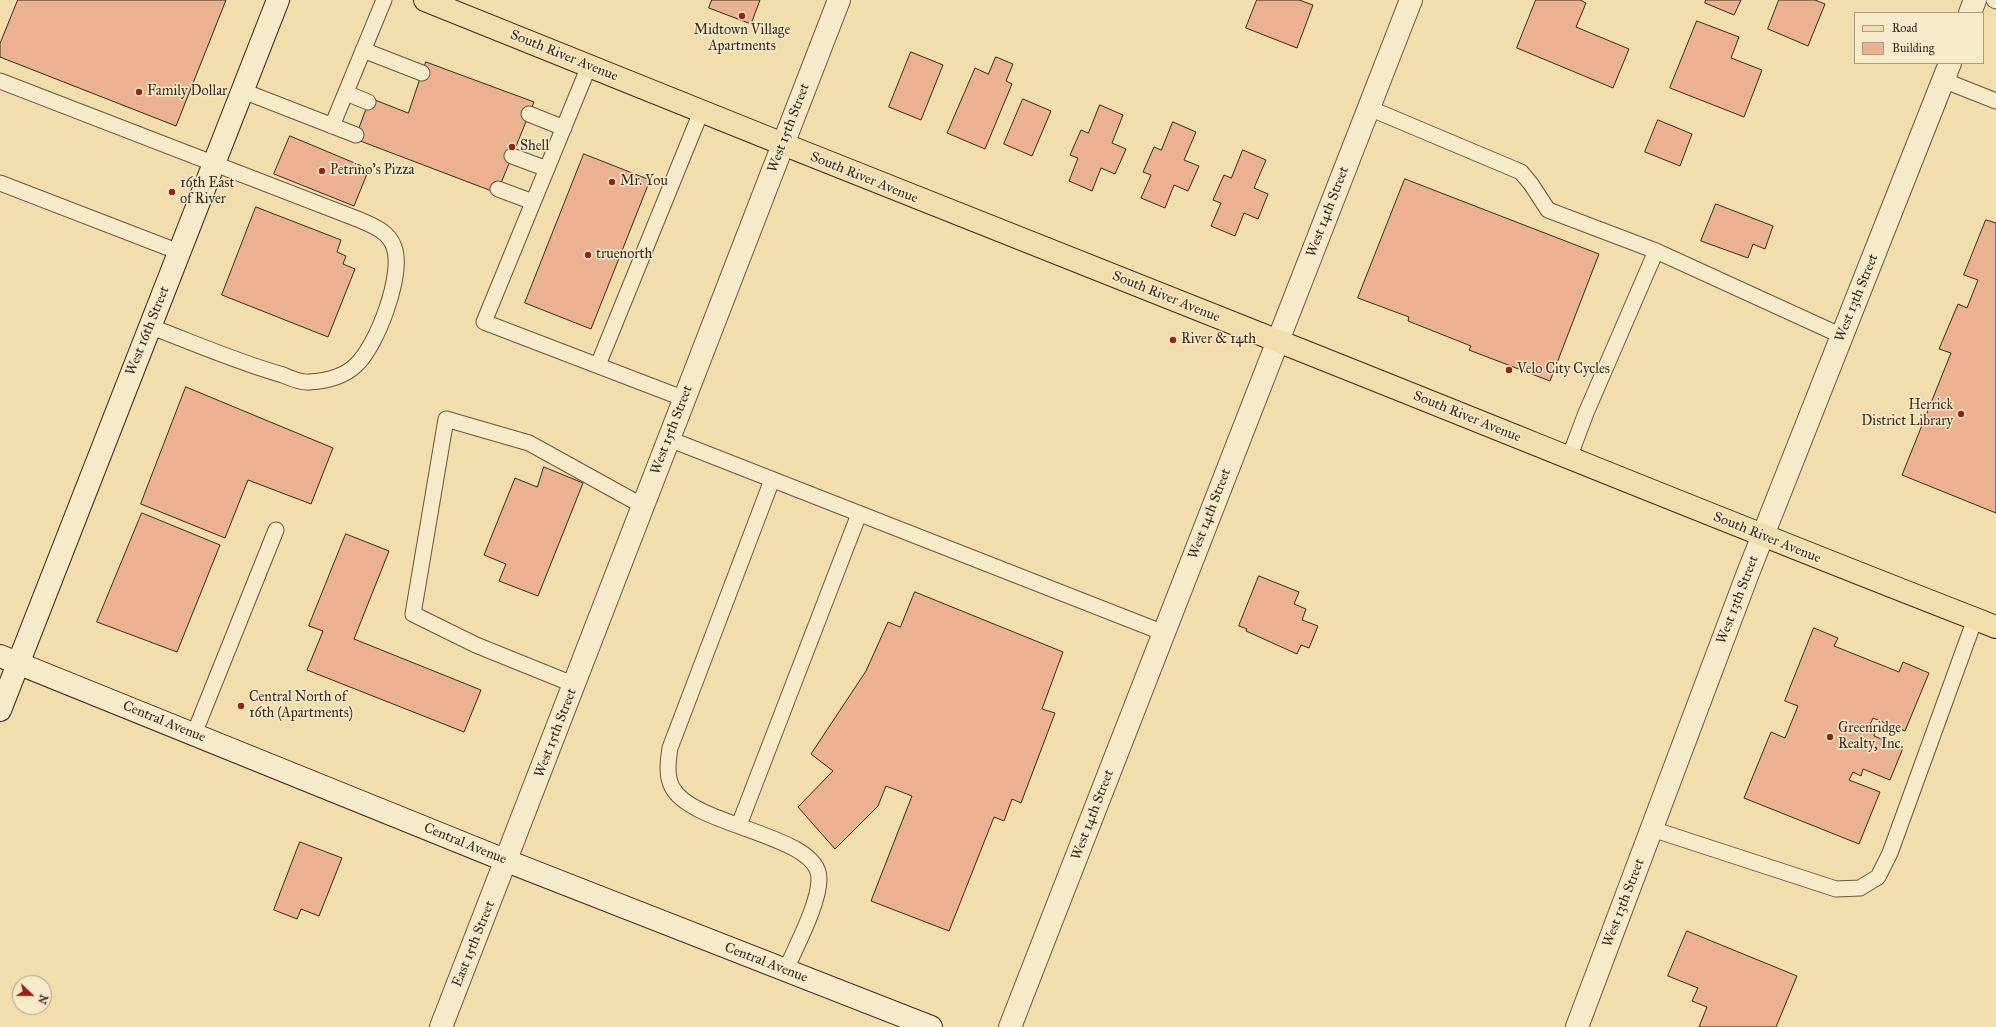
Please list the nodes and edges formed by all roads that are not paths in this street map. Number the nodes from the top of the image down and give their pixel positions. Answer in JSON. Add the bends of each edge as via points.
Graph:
{"nodes":[{"id":1,"x":278,"y":0,"type":"edge"},
{"id":2,"x":384,"y":0,"type":"edge"},
{"id":3,"x":426,"y":0,"type":"edge"},
{"id":4,"x":839,"y":0,"type":"edge"},
{"id":5,"x":1411,"y":0,"type":"edge"},
{"id":6,"x":1975,"y":0,"type":"edge"},
{"id":7,"x":1970,"y":12,"type":"edge"},
{"id":8,"x":363,"y":50,"type":"junction"},
{"id":9,"x":589,"y":66,"type":"junction"},
{"id":10,"x":1946,"y":71,"type":"edge"},
{"id":11,"x":422,"y":73,"type":"dead end"},
{"id":12,"x":0,"y":81,"type":"edge"},
{"id":13,"x":243,"y":91,"type":"junction"},
{"id":14,"x":346,"y":93,"type":"junction"},
{"id":15,"x":1996,"y":101,"type":"edge"},
{"id":16,"x":368,"y":102,"type":"dead end"},
{"id":17,"x":1369,"y":108,"type":"junction"},
{"id":18,"x":701,"y":112,"type":"junction"},
{"id":19,"x":529,"y":114,"type":"dead end"},
{"id":20,"x":332,"y":126,"type":"junction"},
{"id":21,"x":564,"y":128,"type":"junction"},
{"id":22,"x":356,"y":135,"type":"dead end"},
{"id":23,"x":783,"y":145,"type":"junction"},
{"id":24,"x":512,"y":156,"type":"dead end"},
{"id":25,"x":214,"y":164,"type":"junction"},
{"id":26,"x":547,"y":169,"type":"junction"},
{"id":27,"x":0,"y":183,"type":"edge"},
{"id":28,"x":498,"y":189,"type":"dead end"},
{"id":29,"x":533,"y":202,"type":"junction"},
{"id":30,"x":1656,"y":251,"type":"junction"},
{"id":31,"x":179,"y":252,"type":"junction"},
{"id":32,"x":150,"y":326,"type":"junction"},
{"id":33,"x":1842,"y":336,"type":"junction"},
{"id":34,"x":1278,"y":341,"type":"junction"},
{"id":35,"x":598,"y":365,"type":"junction"},
{"id":36,"x":685,"y":399,"type":"junction"},
{"id":37,"x":669,"y":439,"type":"junction"},
{"id":38,"x":1570,"y":458,"type":"junction"},
{"id":39,"x":772,"y":480,"type":"junction"},
{"id":40,"x":643,"y":506,"type":"junction"},
{"id":41,"x":859,"y":514,"type":"junction"},
{"id":42,"x":276,"y":530,"type":"dead end"},
{"id":43,"x":1763,"y":536,"type":"junction"},
{"id":44,"x":1975,"y":619,"type":"junction"},
{"id":45,"x":1996,"y":627,"type":"edge"},
{"id":46,"x":1164,"y":633,"type":"junction"},
{"id":47,"x":9,"y":660,"type":"edge"},
{"id":48,"x":575,"y":685,"type":"junction"},
{"id":49,"x":0,"y":710,"type":"edge"},
{"id":50,"x":194,"y":734,"type":"junction"},
{"id":51,"x":739,"y":825,"type":"junction"},
{"id":52,"x":1652,"y":829,"type":"junction"},
{"id":53,"x":507,"y":861,"type":"junction"},
{"id":54,"x":786,"y":970,"type":"junction"},
{"id":55,"x":441,"y":1027,"type":"edge"},
{"id":56,"x":931,"y":1027,"type":"edge"},
{"id":57,"x":1010,"y":1027,"type":"edge"},
{"id":58,"x":1577,"y":1027,"type":"edge"}],
"edges":[{"from":1,"to":13,"type":"street","name":"West 16th Street"},
{"from":2,"to":8,"type":"lane"},
{"from":3,"to":9,"type":"main road","name":"South River Avenue"},
{"from":4,"to":23,"type":"street","name":"West 15th Street"},
{"from":5,"to":17,"type":"street","name":"West 14th Street"},
{"from":6,"to":7,"type":"street"},
{"from":8,"to":11,"type":"lane"},
{"from":8,"to":14,"type":"lane"},
{"from":9,"to":18,"type":"main road","name":"South River Avenue"},
{"from":9,"to":21,"type":"lane"},
{"from":10,"to":15,"type":"lane"},
{"from":10,"to":33,"type":"street","name":"West 13th Street"},
{"from":12,"to":25,"type":"lane"},
{"from":13,"to":20,"type":"lane"},
{"from":13,"to":25,"type":"street","name":"West 16th Street"},
{"from":14,"to":16,"type":"lane"},
{"from":14,"to":20,"type":"lane"},
{"from":17,"to":30,"type":"lane","via":[[1520,172],[1532,184],[1548,210]]},
{"from":17,"to":34,"type":"street","name":"West 14th Street"},
{"from":18,"to":23,"type":"main road","name":"South River Avenue"},
{"from":18,"to":35,"type":"lane"},
{"from":19,"to":21,"type":"lane"},
{"from":20,"to":22,"type":"lane"},
{"from":21,"to":26,"type":"lane"},
{"from":23,"to":34,"type":"main road","name":"South River Avenue"},
{"from":23,"to":36,"type":"street","name":"West 15th Street"},
{"from":24,"to":26,"type":"lane"},
{"from":25,"to":31,"type":"street","name":"West 16th Street"},
{"from":25,"to":32,"type":"lane","via":[[382,230],[394,248],[396,274],[386,311],[370,349],[356,366],[333,378],[307,383],[268,371]]},
{"from":26,"to":29,"type":"lane"},
{"from":27,"to":31,"type":"lane"},
{"from":28,"to":29,"type":"lane"},
{"from":29,"to":35,"type":"lane","via":[[484,322]]},
{"from":30,"to":33,"type":"lane"},
{"from":30,"to":38,"type":"lane","via":[[1586,413]]},
{"from":31,"to":32,"type":"street","name":"West 16th Street"},
{"from":32,"to":47,"type":"street","name":"West 16th Street"},
{"from":33,"to":43,"type":"street","name":"West 13th Street"},
{"from":34,"to":38,"type":"main road","name":"South River Avenue"},
{"from":34,"to":46,"type":"street","name":"West 14th Street"},
{"from":35,"to":36,"type":"lane"},
{"from":36,"to":37,"type":"street","name":"West 15th Street"},
{"from":37,"to":39,"type":"lane"},
{"from":37,"to":40,"type":"street","name":"West 15th Street"},
{"from":38,"to":43,"type":"main road","name":"South River Avenue"},
{"from":39,"to":41,"type":"lane"},
{"from":39,"to":51,"type":"lane","via":[[670,748],[667,770],[672,787],[682,800],[697,809]]},
{"from":40,"to":48,"type":"street","name":"West 15th Street"},
{"from":40,"to":48,"type":"lane","via":[[529,443],[446,420],[413,614],[476,645]]},
{"from":41,"to":46,"type":"lane"},
{"from":41,"to":51,"type":"lane"},
{"from":42,"to":50,"type":"lane"},
{"from":43,"to":44,"type":"main road","name":"South River Avenue"},
{"from":43,"to":52,"type":"street","name":"West 13th Street"},
{"from":44,"to":45,"type":"main road","name":"South River Avenue"},
{"from":44,"to":52,"type":"lane","via":[[1890,853],[1878,876],[1860,888],[1836,888]]},
{"from":46,"to":57,"type":"street","name":"West 14th Street"},
{"from":47,"to":49,"type":"street","name":"West 16th Street"},
{"from":47,"to":50,"type":"street","name":"Central Avenue"},
{"from":48,"to":53,"type":"street","name":"West 15th Street"},
{"from":50,"to":53,"type":"street","name":"Central Avenue"},
{"from":51,"to":54,"type":"lane","via":[[800,851],[813,863],[820,877],[818,892]]},
{"from":52,"to":58,"type":"street","name":"West 13th Street"},
{"from":53,"to":54,"type":"street","name":"Central Avenue"},
{"from":53,"to":55,"type":"street","name":"East 15th Street"},
{"from":54,"to":56,"type":"street","name":"Central Avenue"}]}
